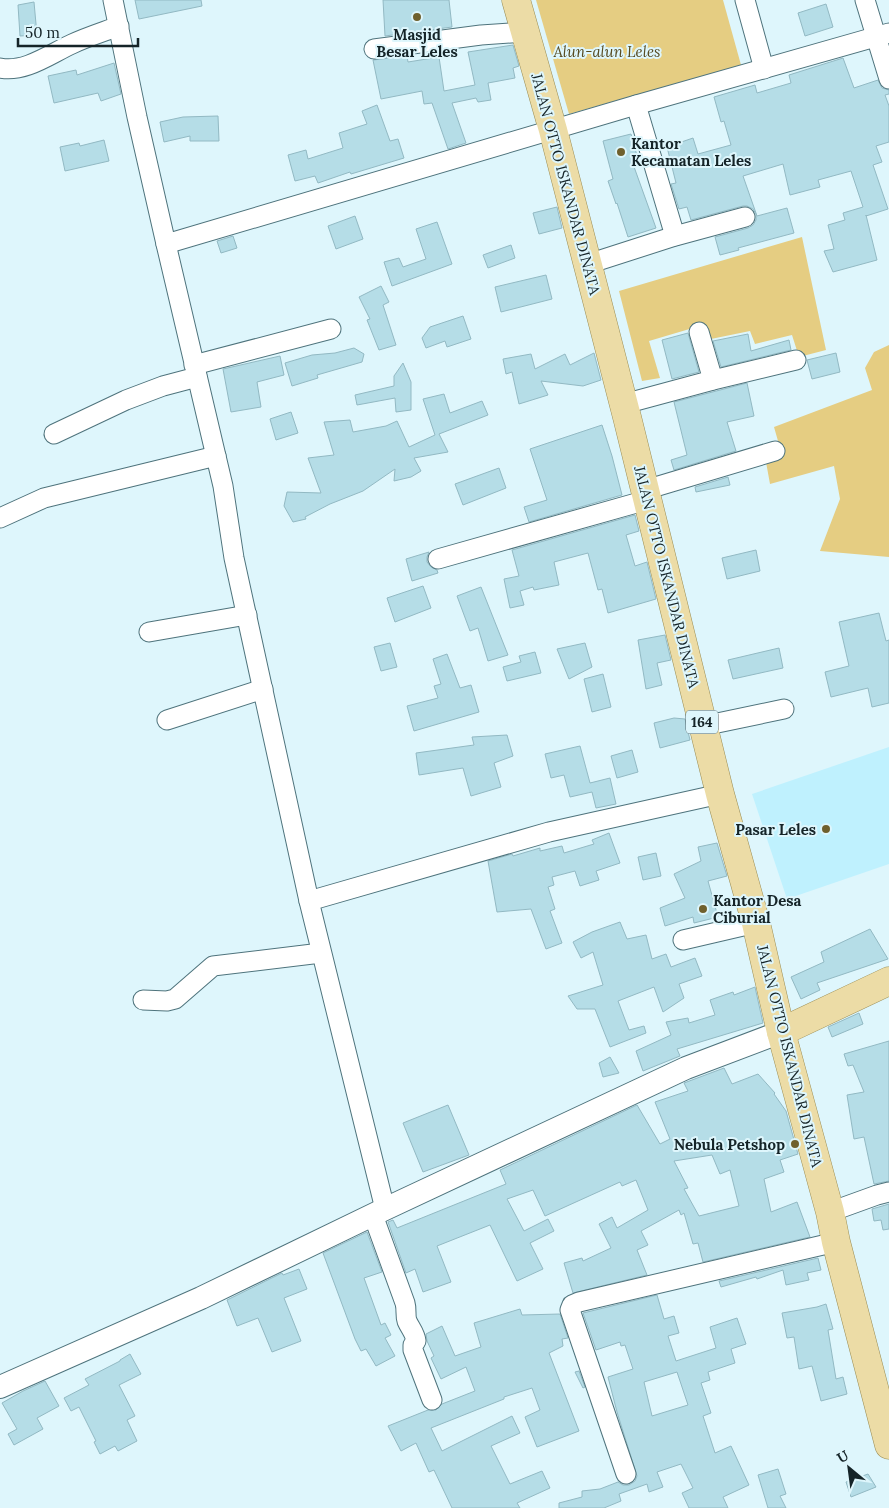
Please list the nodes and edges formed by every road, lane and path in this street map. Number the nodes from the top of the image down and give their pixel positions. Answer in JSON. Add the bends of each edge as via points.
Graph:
{"nodes":[{"id":1,"x":113,"y":0,"type":"edge"},
{"id":2,"x":516,"y":0,"type":"edge"},
{"id":3,"x":745,"y":0,"type":"edge"},
{"id":4,"x":865,"y":0,"type":"edge"},
{"id":5,"x":119,"y":26,"type":"junction"},
{"id":6,"x":525,"y":32,"type":"junction"},
{"id":7,"x":883,"y":35,"type":"edge"},
{"id":8,"x":374,"y":49,"type":"dead end"},
{"id":9,"x":0,"y":68,"type":"edge"},
{"id":10,"x":764,"y":69,"type":"junction"},
{"id":11,"x":889,"y":79,"type":"edge"},
{"id":12,"x":636,"y":105,"type":"junction"},
{"id":13,"x":553,"y":130,"type":"junction"},
{"id":14,"x":745,"y":217,"type":"dead end"},
{"id":15,"x":675,"y":236,"type":"junction"},
{"id":16,"x":166,"y":244,"type":"junction"},
{"id":17,"x":588,"y":264,"type":"junction"},
{"id":18,"x":331,"y":329,"type":"dead end"},
{"id":19,"x":699,"y":332,"type":"dead end"},
{"id":20,"x":796,"y":360,"type":"dead end"},
{"id":21,"x":196,"y":371,"type":"junction"},
{"id":22,"x":713,"y":380,"type":"junction"},
{"id":23,"x":624,"y":404,"type":"junction"},
{"id":24,"x":54,"y":434,"type":"dead end"},
{"id":25,"x":775,"y":451,"type":"dead end"},
{"id":26,"x":216,"y":456,"type":"junction"},
{"id":27,"x":646,"y":495,"type":"junction"},
{"id":28,"x":0,"y":518,"type":"edge"},
{"id":29,"x":438,"y":559,"type":"dead end"},
{"id":30,"x":247,"y":615,"type":"junction"},
{"id":31,"x":150,"y":632,"type":"dead end"},
{"id":32,"x":263,"y":689,"type":"junction"},
{"id":33,"x":784,"y":709,"type":"dead end"},
{"id":34,"x":167,"y":720,"type":"dead end"},
{"id":35,"x":703,"y":726,"type":"junction"},
{"id":36,"x":720,"y":794,"type":"junction"},
{"id":37,"x":309,"y":901,"type":"junction"},
{"id":38,"x":756,"y":922,"type":"junction"},
{"id":39,"x":683,"y":940,"type":"dead end"},
{"id":40,"x":322,"y":953,"type":"junction"},
{"id":41,"x":889,"y":981,"type":"edge"},
{"id":42,"x":144,"y":1000,"type":"dead end"},
{"id":43,"x":781,"y":1032,"type":"junction"},
{"id":44,"x":889,"y":1192,"type":"edge"},
{"id":45,"x":379,"y":1212,"type":"junction"},
{"id":46,"x":830,"y":1212,"type":"junction"},
{"id":47,"x":836,"y":1242,"type":"junction"},
{"id":48,"x":0,"y":1387,"type":"edge"},
{"id":49,"x":432,"y":1400,"type":"dead end"},
{"id":50,"x":889,"y":1445,"type":"edge"},
{"id":51,"x":626,"y":1474,"type":"dead end"}],
"edges":[{"from":1,"to":5,"type":"street"},
{"from":2,"to":6,"type":"main road","name":"JALAN OTTO ISKANDAR DINATA","number":"164"},
{"from":3,"to":10,"type":"street"},
{"from":4,"to":7,"type":"street"},
{"from":5,"to":9,"type":"street","via":[[30,64]]},
{"from":5,"to":16,"type":"street"},
{"from":6,"to":8,"type":"street"},
{"from":6,"to":13,"type":"main road","name":"JALAN OTTO ISKANDAR DINATA","number":"164"},
{"from":7,"to":10,"type":"street"},
{"from":7,"to":11,"type":"street"},
{"from":10,"to":12,"type":"street"},
{"from":12,"to":13,"type":"street"},
{"from":12,"to":15,"type":"street"},
{"from":13,"to":16,"type":"street"},
{"from":13,"to":17,"type":"main road","name":"JALAN OTTO ISKANDAR DINATA","number":"164"},
{"from":14,"to":15,"type":"street"},
{"from":15,"to":17,"type":"street"},
{"from":16,"to":21,"type":"street"},
{"from":17,"to":23,"type":"main road","name":"JALAN OTTO ISKANDAR DINATA","number":"164"},
{"from":18,"to":21,"type":"street","via":[[261,346]]},
{"from":19,"to":22,"type":"street"},
{"from":20,"to":22,"type":"street"},
{"from":21,"to":24,"type":"street"},
{"from":21,"to":26,"type":"street"},
{"from":22,"to":23,"type":"street"},
{"from":23,"to":27,"type":"main road","name":"JALAN OTTO ISKANDAR DINATA","number":"164"},
{"from":25,"to":27,"type":"street"},
{"from":26,"to":28,"type":"street","via":[[44,498]]},
{"from":26,"to":30,"type":"street"},
{"from":27,"to":29,"type":"street"},
{"from":27,"to":35,"type":"main road","name":"JALAN OTTO ISKANDAR DINATA","number":"164"},
{"from":30,"to":31,"type":"street"},
{"from":30,"to":32,"type":"street"},
{"from":32,"to":34,"type":"street"},
{"from":32,"to":37,"type":"street"},
{"from":33,"to":35,"type":"street"},
{"from":35,"to":36,"type":"main road","name":"JALAN OTTO ISKANDAR DINATA","number":"164"},
{"from":36,"to":37,"type":"street","via":[[549,832]]},
{"from":36,"to":38,"type":"main road","name":"JALAN OTTO ISKANDAR DINATA","number":"164"},
{"from":37,"to":40,"type":"street"},
{"from":38,"to":39,"type":"street"},
{"from":38,"to":43,"type":"main road","name":"JALAN OTTO ISKANDAR DINATA","number":"164"},
{"from":40,"to":42,"type":"street","via":[[214,966],[175,999]]},
{"from":40,"to":45,"type":"street"},
{"from":41,"to":43,"type":"main road"},
{"from":43,"to":45,"type":"street","via":[[686,1068]]},
{"from":43,"to":46,"type":"main road","name":"JALAN OTTO ISKANDAR DINATA","number":"164"},
{"from":44,"to":46,"type":"street"},
{"from":45,"to":48,"type":"street","via":[[201,1298]]},
{"from":45,"to":49,"type":"street","via":[[405,1303],[407,1322],[416,1337],[413,1350]]},
{"from":46,"to":47,"type":"main road","name":"JALAN OTTO ISKANDAR DINATA","number":"164"},
{"from":47,"to":50,"type":"main road","name":"JALAN OTTO ISKANDAR DINATA","number":"164"},
{"from":47,"to":51,"type":"street","via":[[572,1306],[570,1310]]}]}
